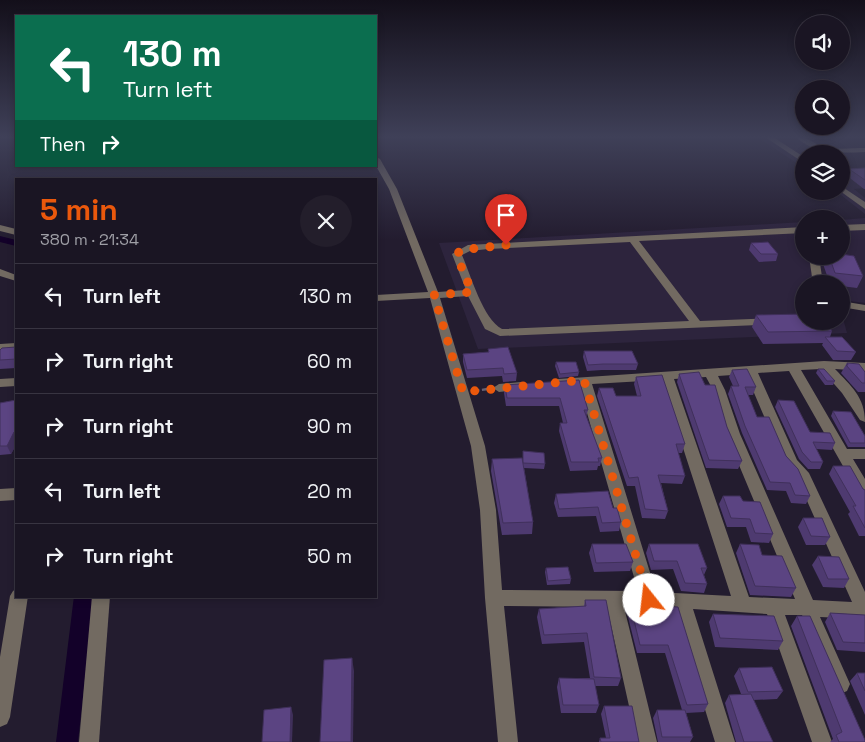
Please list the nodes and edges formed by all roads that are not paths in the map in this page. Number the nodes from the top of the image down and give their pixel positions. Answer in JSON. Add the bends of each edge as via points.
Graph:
{"nodes":[{"id":1,"x":383,"y":172,"type":"edge"},
{"id":2,"x":850,"y":195,"type":"edge"},
{"id":3,"x":865,"y":206,"type":"edge"},
{"id":4,"x":865,"y":227,"type":"edge"},
{"id":5,"x":0,"y":228,"type":"edge"},
{"id":6,"x":850,"y":228,"type":"edge"},
{"id":7,"x":795,"y":230,"type":"edge"},
{"id":8,"x":15,"y":232,"type":"edge"},
{"id":9,"x":632,"y":238,"type":"junction"},
{"id":10,"x":0,"y":272,"type":"edge"},
{"id":11,"x":15,"y":278,"type":"edge"},
{"id":12,"x":472,"y":292,"type":"junction"},
{"id":13,"x":434,"y":295,"type":"junction"},
{"id":14,"x":377,"y":298,"type":"edge"},
{"id":15,"x":850,"y":306,"type":"edge"},
{"id":16,"x":865,"y":308,"type":"edge"},
{"id":17,"x":795,"y":320,"type":"edge"},
{"id":18,"x":697,"y":325,"type":"junction"},
{"id":19,"x":15,"y":347,"type":"edge"},
{"id":20,"x":0,"y":348,"type":"edge"},
{"id":21,"x":824,"y":366,"type":"junction"},
{"id":22,"x":865,"y":367,"type":"edge"},
{"id":23,"x":794,"y":368,"type":"junction"},
{"id":24,"x":751,"y":371,"type":"junction"},
{"id":25,"x":710,"y":373,"type":"junction"},
{"id":26,"x":666,"y":375,"type":"junction"},
{"id":27,"x":584,"y":380,"type":"junction"},
{"id":28,"x":15,"y":382,"type":"edge"},
{"id":29,"x":0,"y":383,"type":"edge"},
{"id":30,"x":500,"y":388,"type":"road end"},
{"id":31,"x":865,"y":418,"type":"edge"},
{"id":32,"x":844,"y":454,"type":"junction"},
{"id":33,"x":865,"y":454,"type":"edge"},
{"id":34,"x":865,"y":492,"type":"edge"},
{"id":35,"x":15,"y":494,"type":"edge"},
{"id":36,"x":0,"y":495,"type":"edge"},
{"id":37,"x":19,"y":598,"type":"edge"},
{"id":38,"x":101,"y":598,"type":"edge"},
{"id":39,"x":494,"y":598,"type":"junction"},
{"id":40,"x":614,"y":600,"type":"junction"},
{"id":41,"x":649,"y":600,"type":"junction"},
{"id":42,"x":681,"y":601,"type":"junction"},
{"id":43,"x":743,"y":604,"type":"junction"},
{"id":44,"x":772,"y":605,"type":"junction"},
{"id":45,"x":808,"y":608,"type":"junction"},
{"id":46,"x":865,"y":611,"type":"edge"},
{"id":47,"x":845,"y":697,"type":"edge"},
{"id":48,"x":0,"y":716,"type":"edge"},
{"id":49,"x":89,"y":742,"type":"edge"},
{"id":50,"x":508,"y":742,"type":"edge"},
{"id":51,"x":647,"y":742,"type":"edge"},
{"id":52,"x":725,"y":742,"type":"edge"},
{"id":53,"x":822,"y":742,"type":"edge"}],
"edges":[{"from":1,"to":13,"type":"street"},
{"from":2,"to":3,"type":"street"},
{"from":4,"to":6,"type":"street"},
{"from":5,"to":8,"type":"street"},
{"from":7,"to":9,"type":"street"},
{"from":9,"to":12,"type":"street","via":[[461,250],[457,254],[458,259]]},
{"from":9,"to":18,"type":"street"},
{"from":10,"to":11,"type":"street"},
{"from":12,"to":13,"type":"street"},
{"from":12,"to":18,"type":"street","via":[[489,328],[500,333]]},
{"from":13,"to":14,"type":"street"},
{"from":13,"to":39,"type":"street","via":[[478,446],[488,510]]},
{"from":15,"to":16,"type":"street"},
{"from":17,"to":18,"type":"street"},
{"from":19,"to":20,"type":"street"},
{"from":21,"to":22,"type":"street"},
{"from":21,"to":23,"type":"street"},
{"from":21,"to":31,"type":"street","via":[[847,390]]},
{"from":23,"to":24,"type":"street"},
{"from":23,"to":32,"type":"street"},
{"from":24,"to":25,"type":"street"},
{"from":24,"to":46,"type":"street","via":[[791,463],[802,473]]},
{"from":25,"to":26,"type":"street"},
{"from":25,"to":45,"type":"street"},
{"from":26,"to":27,"type":"street"},
{"from":26,"to":43,"type":"street"},
{"from":27,"to":30,"type":"street"},
{"from":27,"to":41,"type":"street"},
{"from":28,"to":29,"type":"street"},
{"from":32,"to":33,"type":"street"},
{"from":32,"to":34,"type":"street"},
{"from":35,"to":36,"type":"street"},
{"from":37,"to":48,"type":"street"},
{"from":38,"to":49,"type":"street"},
{"from":39,"to":40,"type":"street"},
{"from":39,"to":50,"type":"street"},
{"from":40,"to":41,"type":"street"},
{"from":40,"to":51,"type":"street"},
{"from":41,"to":42,"type":"street"},
{"from":42,"to":43,"type":"street"},
{"from":42,"to":52,"type":"street"},
{"from":43,"to":44,"type":"street"},
{"from":44,"to":45,"type":"street"},
{"from":44,"to":53,"type":"street"},
{"from":45,"to":46,"type":"street"},
{"from":45,"to":47,"type":"street"}]}
